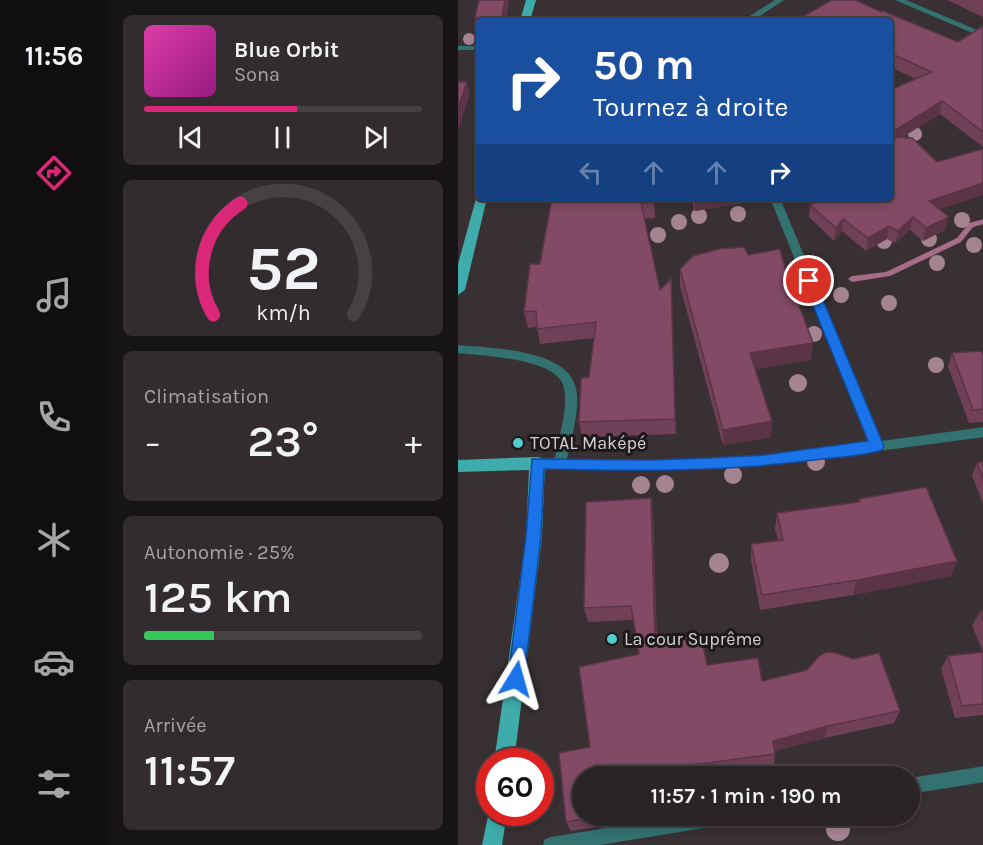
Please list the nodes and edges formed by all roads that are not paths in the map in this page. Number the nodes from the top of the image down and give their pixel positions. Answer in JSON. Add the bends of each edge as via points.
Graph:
{"nodes":[{"id":1,"x":531,"y":0,"type":"edge"},
{"id":2,"x":780,"y":0,"type":"edge"},
{"id":3,"x":899,"y":0,"type":"edge"},
{"id":4,"x":526,"y":18,"type":"edge"},
{"id":5,"x":751,"y":18,"type":"edge"},
{"id":6,"x":983,"y":36,"type":"edge"},
{"id":7,"x":458,"y":48,"type":"edge"},
{"id":8,"x":476,"y":48,"type":"edge"},
{"id":9,"x":479,"y":201,"type":"edge"},
{"id":10,"x":776,"y":201,"type":"edge"},
{"id":11,"x":458,"y":290,"type":"edge"},
{"id":12,"x":458,"y":349,"type":"edge"},
{"id":13,"x":983,"y":432,"type":"edge"},
{"id":14,"x":877,"y":446,"type":"junction"},
{"id":15,"x":537,"y":463,"type":"junction"},
{"id":16,"x":560,"y":464,"type":"junction"},
{"id":17,"x":458,"y":466,"type":"edge"},
{"id":18,"x":506,"y":748,"type":"edge"},
{"id":19,"x":983,"y":774,"type":"edge"},
{"id":20,"x":920,"y":784,"type":"edge"},
{"id":21,"x":495,"y":826,"type":"edge"},
{"id":22,"x":667,"y":826,"type":"edge"},
{"id":23,"x":492,"y":845,"type":"edge"},
{"id":24,"x":551,"y":845,"type":"edge"}],
"edges":[{"from":1,"to":4,"type":"main road"},
{"from":2,"to":5,"type":"street"},
{"from":3,"to":6,"type":"street"},
{"from":7,"to":8,"type":"street"},
{"from":9,"to":11,"type":"main road"},
{"from":10,"to":14,"type":"street"},
{"from":12,"to":16,"type":"street","via":[[542,361],[560,371],[570,384],[570,398]]},
{"from":13,"to":14,"type":"street"},
{"from":14,"to":16,"type":"street","via":[[732,462],[650,466]]},
{"from":15,"to":16,"type":"street"},
{"from":15,"to":17,"type":"main road"},
{"from":15,"to":18,"type":"main road","via":[[534,536]]},
{"from":19,"to":20,"type":"street"},
{"from":21,"to":23,"type":"main road"},
{"from":22,"to":24,"type":"street"}]}
